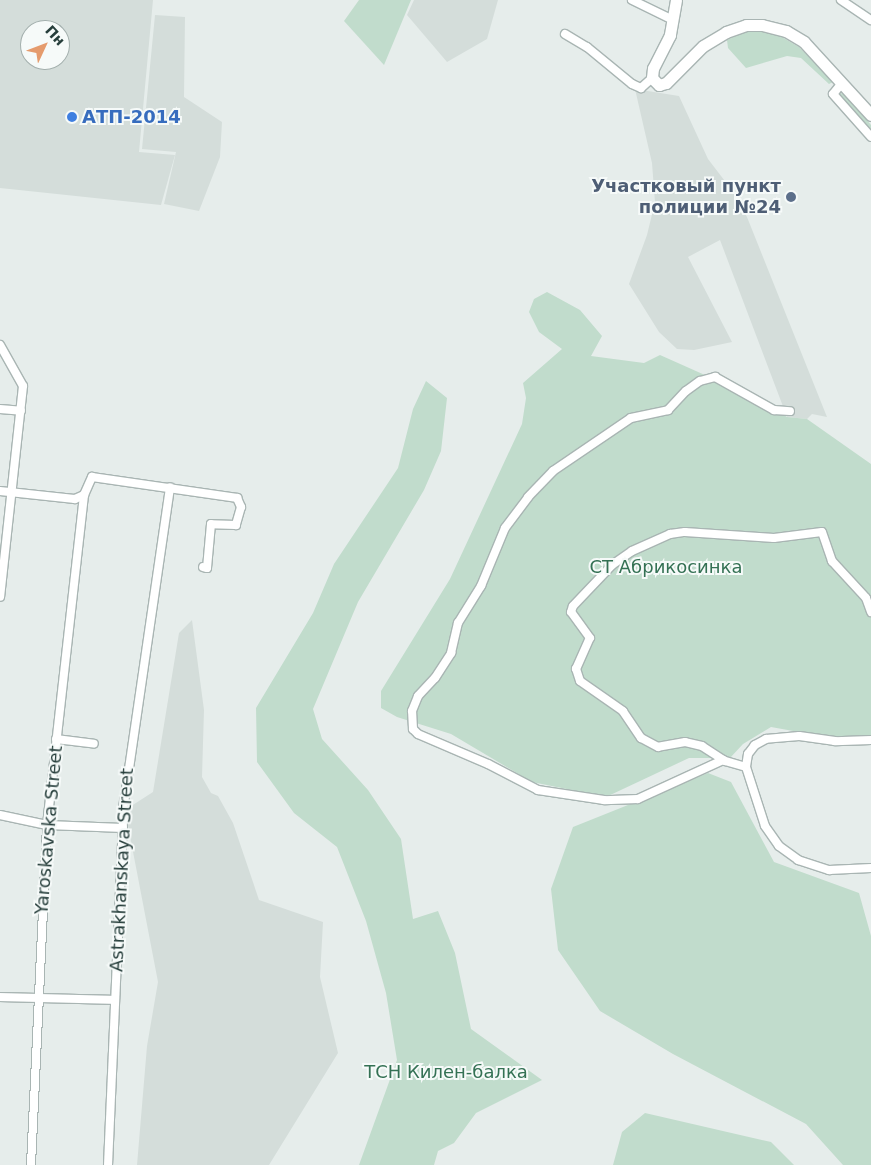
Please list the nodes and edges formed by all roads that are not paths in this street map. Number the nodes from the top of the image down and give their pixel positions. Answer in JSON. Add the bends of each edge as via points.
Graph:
{"nodes":[{"id":1,"x":632,"y":0,"type":"edge"},
{"id":2,"x":676,"y":0,"type":"edge"},
{"id":3,"x":841,"y":0,"type":"edge"},
{"id":4,"x":673,"y":20,"type":"junction"},
{"id":5,"x":871,"y":20,"type":"edge"},
{"id":6,"x":565,"y":34,"type":"dead end"},
{"id":7,"x":656,"y":81,"type":"junction"},
{"id":8,"x":842,"y":83,"type":"junction"},
{"id":9,"x":871,"y":115,"type":"edge"},
{"id":10,"x":871,"y":137,"type":"edge"},
{"id":11,"x":0,"y":345,"type":"edge"},
{"id":12,"x":0,"y":409,"type":"edge"},
{"id":13,"x":21,"y":411,"type":"junction"},
{"id":14,"x":790,"y":411,"type":"dead end"},
{"id":15,"x":170,"y":487,"type":"junction"},
{"id":16,"x":0,"y":491,"type":"edge"},
{"id":17,"x":14,"y":493,"type":"junction"},
{"id":18,"x":84,"y":495,"type":"junction"},
{"id":19,"x":203,"y":568,"type":"dead end"},
{"id":20,"x":0,"y":597,"type":"edge"},
{"id":21,"x":871,"y":612,"type":"edge"},
{"id":22,"x":56,"y":739,"type":"junction"},
{"id":23,"x":871,"y":740,"type":"edge"},
{"id":24,"x":94,"y":744,"type":"dead end"},
{"id":25,"x":723,"y":760,"type":"junction"},
{"id":26,"x":746,"y":767,"type":"junction"},
{"id":27,"x":0,"y":815,"type":"edge"},
{"id":28,"x":47,"y":825,"type":"junction"},
{"id":29,"x":123,"y":828,"type":"junction"},
{"id":30,"x":871,"y":868,"type":"edge"},
{"id":31,"x":0,"y":997,"type":"edge"},
{"id":32,"x":38,"y":999,"type":"junction"},
{"id":33,"x":115,"y":1000,"type":"junction"},
{"id":34,"x":31,"y":1165,"type":"edge"},
{"id":35,"x":108,"y":1165,"type":"edge"}],
"edges":[{"from":1,"to":4,"type":"street"},
{"from":2,"to":4,"type":"main road"},
{"from":3,"to":5,"type":"street"},
{"from":4,"to":7,"type":"main road"},
{"from":6,"to":7,"type":"street","via":[[587,47],[632,84],[641,88]]},
{"from":7,"to":8,"type":"main road","via":[[666,83],[703,46],[726,32],[754,25],[786,31],[804,42]]},
{"from":8,"to":9,"type":"main road"},
{"from":8,"to":10,"type":"street","via":[[833,94]]},
{"from":11,"to":13,"type":"street","via":[[23,386]]},
{"from":12,"to":13,"type":"street"},
{"from":13,"to":17,"type":"street"},
{"from":14,"to":25,"type":"street","via":[[774,410],[715,377],[700,381],[668,410],[631,418],[553,471],[505,528],[481,586],[458,623],[451,653],[435,678],[418,696],[412,711],[412,728],[418,734],[538,790],[604,800],[638,798]]},
{"from":15,"to":18,"type":"street","via":[[92,477]]},
{"from":15,"to":19,"type":"street","via":[[227,495],[237,498],[241,506],[236,525],[211,524],[207,568]]},
{"from":15,"to":29,"type":"street","name":"Astrakhanskaya Street","via":[[149,621],[145,673],[127,770]]},
{"from":16,"to":17,"type":"street"},
{"from":17,"to":18,"type":"street","via":[[75,499]]},
{"from":17,"to":20,"type":"street"},
{"from":18,"to":22,"type":"street","name":"Yaroskavska Street"},
{"from":21,"to":25,"type":"street","via":[[866,598],[832,561],[822,532],[774,538],[685,532],[670,534],[632,551],[581,596],[571,612],[590,638],[576,669],[580,681],[623,712],[642,738],[651,744],[664,748],[685,742],[702,746]]},
{"from":22,"to":24,"type":"street"},
{"from":22,"to":28,"type":"street","name":"Yaroskavska Street"},
{"from":23,"to":26,"type":"street","via":[[835,741],[799,736],[766,739],[754,744]]},
{"from":25,"to":26,"type":"street"},
{"from":26,"to":30,"type":"street","via":[[765,826],[779,846],[798,860],[829,870]]},
{"from":27,"to":28,"type":"street"},
{"from":28,"to":29,"type":"street"},
{"from":28,"to":32,"type":"street","name":"Yaroskavska Street"},
{"from":29,"to":33,"type":"street","name":"Astrakhanskaya Street"},
{"from":31,"to":32,"type":"street"},
{"from":32,"to":33,"type":"street"},
{"from":32,"to":34,"type":"street","name":"Yaroskavska Street"},
{"from":33,"to":35,"type":"street","name":"Astrakhanskaya Street"}]}
